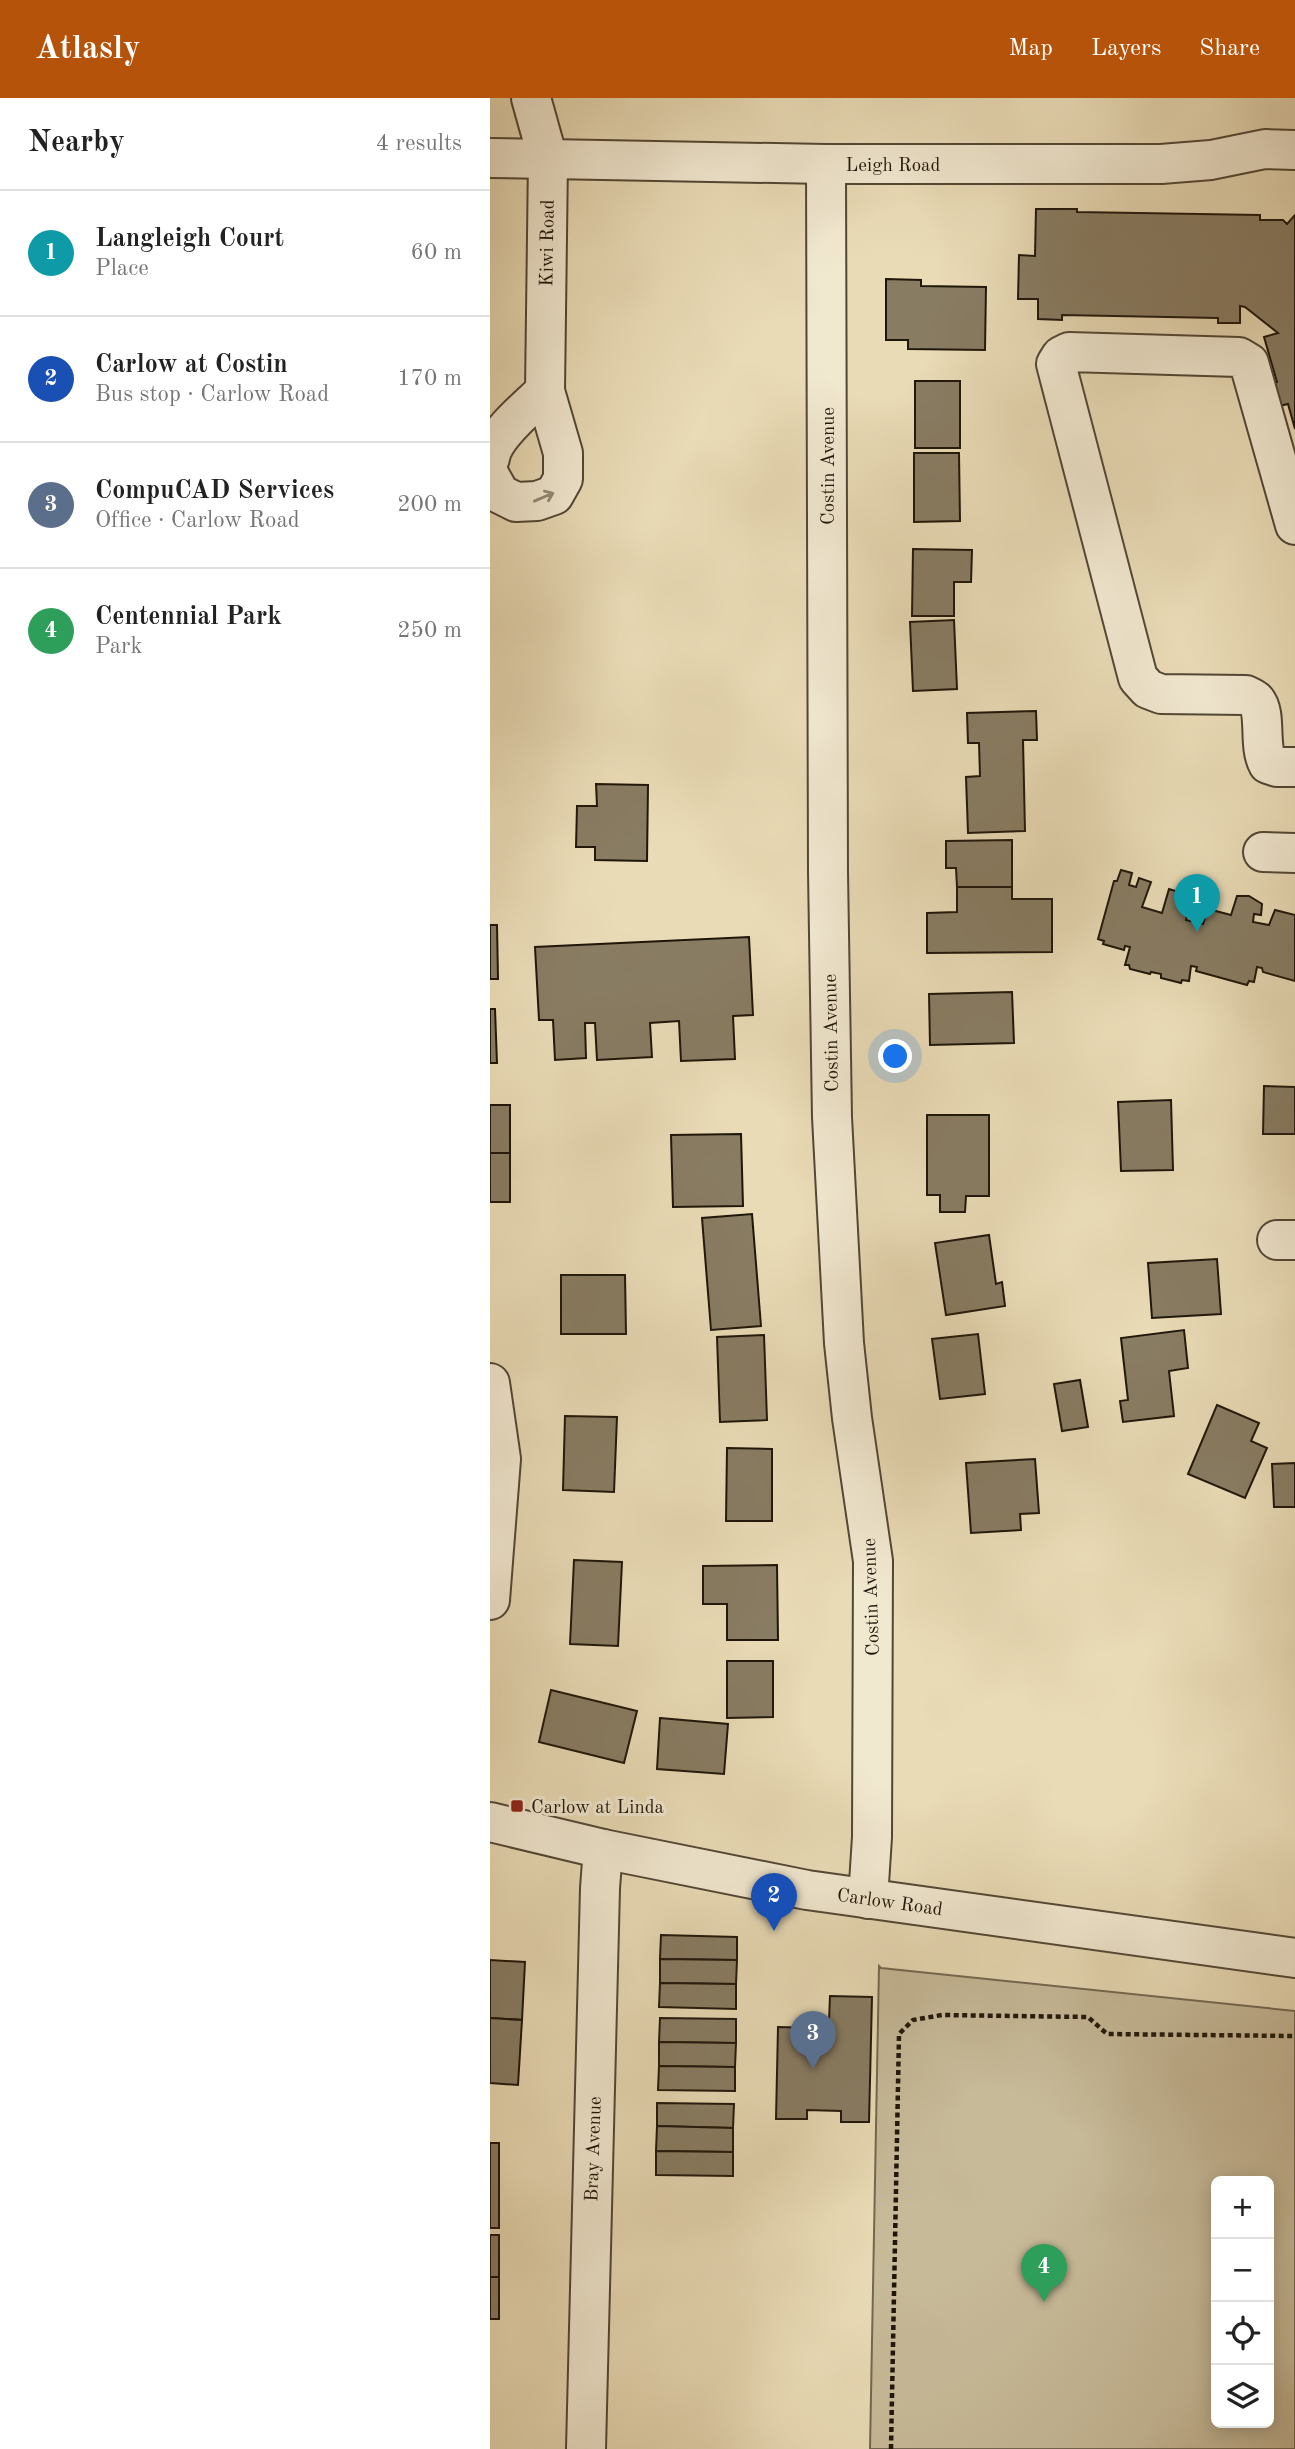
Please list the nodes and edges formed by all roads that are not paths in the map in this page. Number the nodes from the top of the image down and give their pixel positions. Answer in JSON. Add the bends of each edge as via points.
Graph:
{"nodes":[{"id":1,"x":531,"y":98,"type":"edge"},
{"id":2,"x":1295,"y":150,"type":"edge"},
{"id":3,"x":490,"y":158,"type":"edge"},
{"id":4,"x":548,"y":159,"type":"junction"},
{"id":5,"x":826,"y":164,"type":"junction"},
{"id":6,"x":545,"y":391,"type":"junction"},
{"id":7,"x":490,"y":458,"type":"edge"},
{"id":8,"x":490,"y":476,"type":"edge"},
{"id":9,"x":1295,"y":525,"type":"edge"},
{"id":10,"x":1295,"y":767,"type":"edge"},
{"id":11,"x":490,"y":1383,"type":"edge"},
{"id":12,"x":490,"y":1600,"type":"edge"},
{"id":13,"x":490,"y":1822,"type":"edge"},
{"id":14,"x":603,"y":1849,"type":"junction"},
{"id":15,"x":868,"y":1899,"type":"junction"},
{"id":16,"x":1295,"y":1958,"type":"edge"},
{"id":17,"x":586,"y":2449,"type":"edge"}],
"edges":[{"from":1,"to":4,"type":"street","name":"Kiwi Road"},
{"from":2,"to":5,"type":"street","name":"Leigh Road","via":[[1265,149],[1161,164]]},
{"from":3,"to":4,"type":"street","name":"Leigh Road"},
{"from":4,"to":5,"type":"street","name":"Leigh Road"},
{"from":4,"to":6,"type":"street","name":"Kiwi Road"},
{"from":5,"to":15,"type":"street","name":"Costin Avenue","via":[[832,1117],[844,1343],[873,1561]]},
{"from":6,"to":7,"type":"street","via":[[505,430]]},
{"from":8,"to":6,"type":"street","name":"Kiwi Road","one_way":true,"via":[[500,494],[516,502],[554,495],[563,479],[563,453]]},
{"from":9,"to":10,"type":"street","via":[[1249,363],[1238,357],[1069,352],[1061,356],[1056,364],[1138,678],[1161,694],[1246,695],[1256,700],[1268,764]]},
{"from":11,"to":12,"type":"street","via":[[501,1459]]},
{"from":13,"to":14,"type":"street","name":"Carlow Road"},
{"from":14,"to":15,"type":"street","name":"Carlow Road"},
{"from":14,"to":17,"type":"street","name":"Bray Avenue"},
{"from":15,"to":16,"type":"street","name":"Carlow Road"}]}
